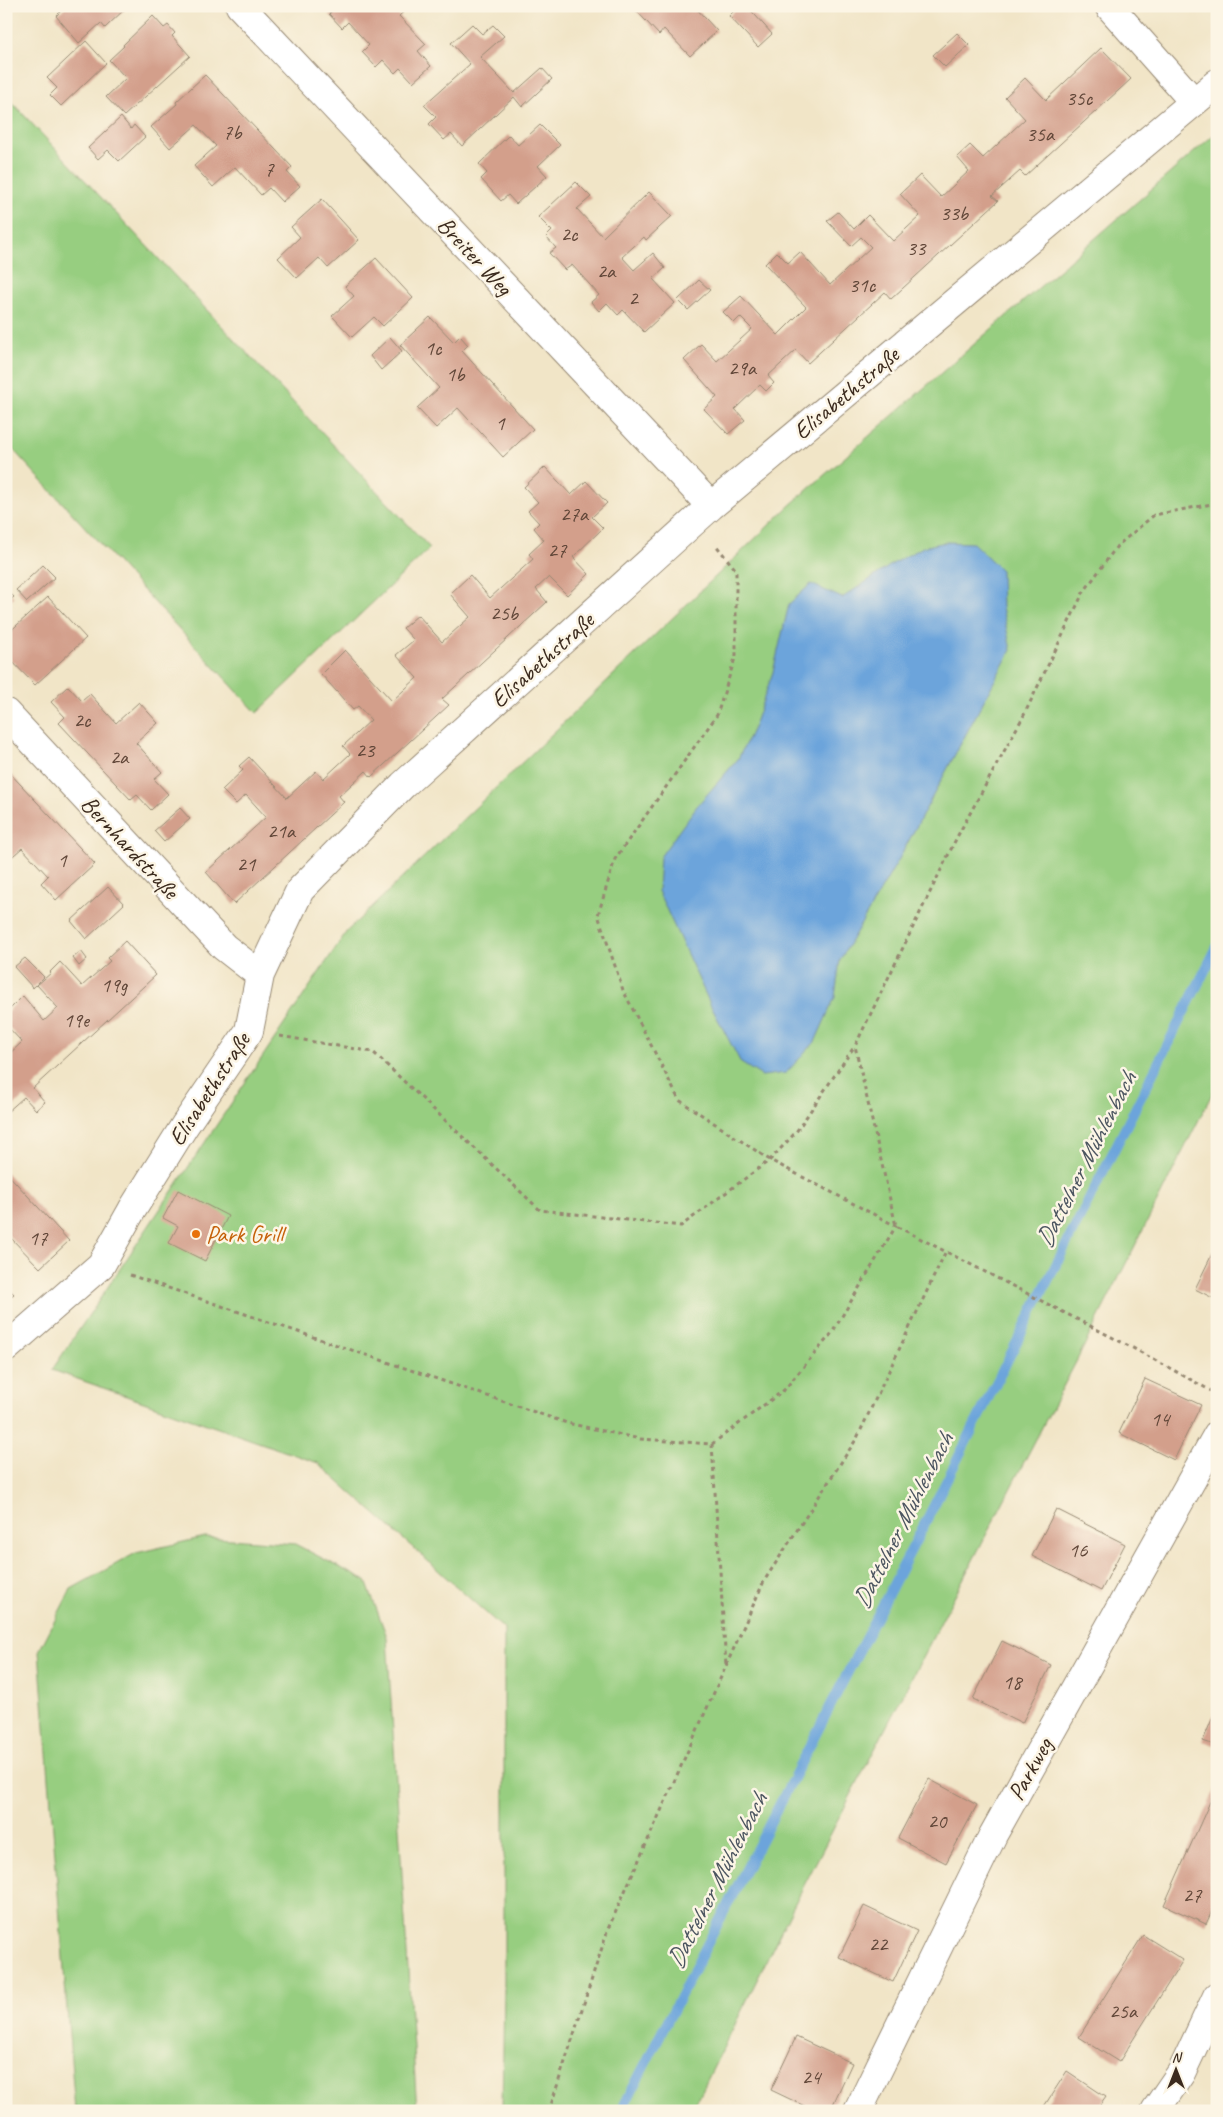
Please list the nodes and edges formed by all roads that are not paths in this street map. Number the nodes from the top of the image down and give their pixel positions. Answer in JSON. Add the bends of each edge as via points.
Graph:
{"nodes":[{"id":1,"x":240,"y":6,"type":"edge"},
{"id":2,"x":1110,"y":6,"type":"edge"},
{"id":3,"x":1217,"y":83,"type":"edge"},
{"id":4,"x":1194,"y":102,"type":"junction"},
{"id":5,"x":703,"y":513,"type":"junction"},
{"id":6,"x":6,"y":713,"type":"edge"},
{"id":7,"x":260,"y":975,"type":"junction"},
{"id":8,"x":6,"y":1348,"type":"edge"},
{"id":9,"x":1217,"y":1435,"type":"edge"},
{"id":10,"x":1217,"y":1996,"type":"edge"},
{"id":11,"x":858,"y":2111,"type":"edge"},
{"id":12,"x":1156,"y":2111,"type":"edge"}],
"edges":[{"from":1,"to":5,"type":"street","name":"Breiter Weg"},
{"from":2,"to":4,"type":"street"},
{"from":3,"to":4,"type":"street","name":"Elisabethstraße"},
{"from":4,"to":5,"type":"street","name":"Elisabethstraße"},
{"from":5,"to":7,"type":"street","name":"Elisabethstraße","via":[[403,785],[300,890]]},
{"from":6,"to":7,"type":"street","name":"Bernhardstraße","via":[[224,947]]},
{"from":7,"to":8,"type":"street","name":"Elisabethstraße","via":[[249,1031],[185,1125],[101,1265]]},
{"from":9,"to":11,"type":"street","name":"Parkweg","via":[[994,1834]]},
{"from":10,"to":12,"type":"street","via":[[1181,2073]]}]}
